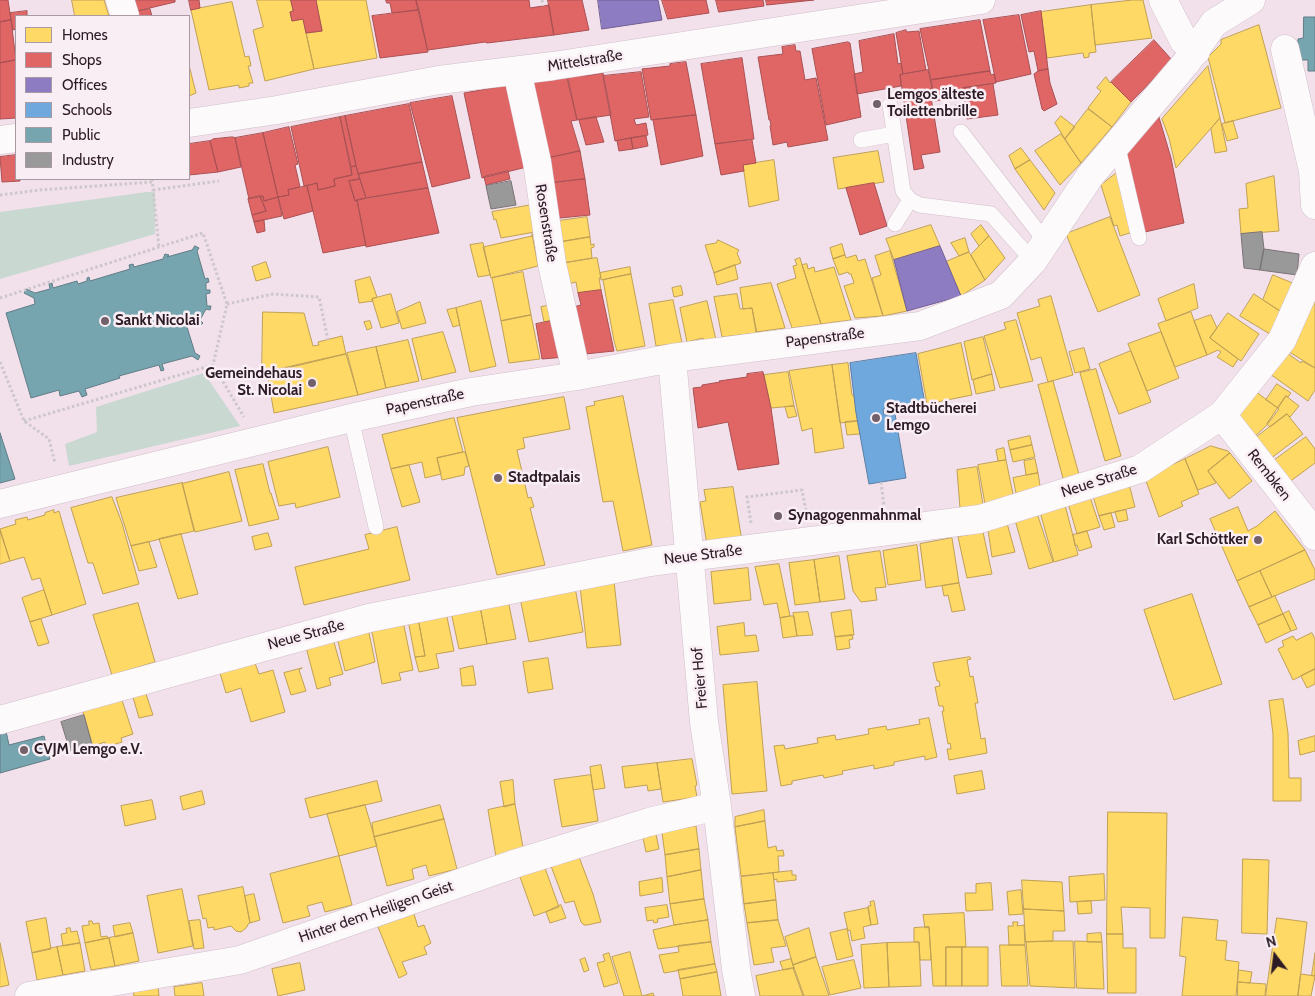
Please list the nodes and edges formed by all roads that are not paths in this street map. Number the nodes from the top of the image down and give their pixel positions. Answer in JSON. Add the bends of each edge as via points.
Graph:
{"nodes":[{"id":1,"x":120,"y":0,"type":"edge"},
{"id":2,"x":981,"y":0,"type":"edge"},
{"id":3,"x":1164,"y":0,"type":"edge"},
{"id":4,"x":1251,"y":0,"type":"edge"},
{"id":5,"x":1212,"y":12,"type":"edge"},
{"id":6,"x":125,"y":15,"type":"edge"},
{"id":7,"x":1285,"y":49,"type":"dead end"},
{"id":8,"x":1191,"y":57,"type":"junction"},
{"id":9,"x":517,"y":71,"type":"junction"},
{"id":10,"x":890,"y":105,"type":"dead end"},
{"id":11,"x":190,"y":123,"type":"edge"},
{"id":12,"x":961,"y":132,"type":"dead end"},
{"id":13,"x":894,"y":134,"type":"junction"},
{"id":14,"x":15,"y":138,"type":"edge"},
{"id":15,"x":0,"y":140,"type":"edge"},
{"id":16,"x":861,"y":140,"type":"dead end"},
{"id":17,"x":1117,"y":144,"type":"junction"},
{"id":18,"x":1314,"y":167,"type":"edge"},
{"id":19,"x":910,"y":200,"type":"junction"},
{"id":20,"x":1315,"y":205,"type":"edge"},
{"id":21,"x":894,"y":224,"type":"dead end"},
{"id":22,"x":1139,"y":238,"type":"dead end"},
{"id":23,"x":1040,"y":251,"type":"junction"},
{"id":24,"x":1315,"y":266,"type":"edge"},
{"id":25,"x":672,"y":358,"type":"junction"},
{"id":26,"x":577,"y":376,"type":"junction"},
{"id":27,"x":1222,"y":415,"type":"junction"},
{"id":28,"x":352,"y":418,"type":"junction"},
{"id":29,"x":0,"y":504,"type":"edge"},
{"id":30,"x":376,"y":527,"type":"dead end"},
{"id":31,"x":1315,"y":536,"type":"edge"},
{"id":32,"x":690,"y":557,"type":"junction"},
{"id":33,"x":0,"y":720,"type":"edge"},
{"id":34,"x":717,"y":806,"type":"junction"},
{"id":35,"x":29,"y":996,"type":"edge"},
{"id":36,"x":741,"y":996,"type":"edge"}],
"edges":[{"from":1,"to":6,"type":"street"},
{"from":2,"to":9,"type":"street","name":"Mittelstraße"},
{"from":3,"to":8,"type":"street"},
{"from":4,"to":5,"type":"street"},
{"from":5,"to":8,"type":"street","name":"Papenstraße"},
{"from":7,"to":18,"type":"street"},
{"from":8,"to":17,"type":"street","name":"Papenstraße"},
{"from":9,"to":11,"type":"street","name":"Mittelstraße","via":[[439,80]]},
{"from":9,"to":26,"type":"street","name":"Rosenstraße","via":[[537,162],[552,264]]},
{"from":10,"to":13,"type":"lane"},
{"from":12,"to":23,"type":"lane"},
{"from":13,"to":16,"type":"lane"},
{"from":13,"to":19,"type":"lane","via":[[903,191]]},
{"from":14,"to":15,"type":"street"},
{"from":17,"to":22,"type":"lane"},
{"from":17,"to":23,"type":"street","name":"Papenstraße","via":[[1090,176]]},
{"from":18,"to":20,"type":"street"},
{"from":19,"to":21,"type":"lane"},
{"from":19,"to":23,"type":"lane","via":[[920,205],[991,214]]},
{"from":23,"to":25,"type":"street","name":"Papenstraße","via":[[1001,295],[920,326]]},
{"from":24,"to":27,"type":"street","name":"Neue Straße","via":[[1282,340]]},
{"from":25,"to":26,"type":"street","name":"Papenstraße"},
{"from":25,"to":32,"type":"street","name":"Freier Hof"},
{"from":26,"to":28,"type":"street","name":"Papenstraße","via":[[471,392]]},
{"from":27,"to":31,"type":"street","name":"Rembken"},
{"from":27,"to":32,"type":"street","name":"Neue Straße","via":[[1140,469],[980,519]]},
{"from":28,"to":29,"type":"street","name":"Papenstraße"},
{"from":28,"to":30,"type":"lane"},
{"from":32,"to":33,"type":"street","name":"Neue Straße","via":[[606,570],[369,618]]},
{"from":32,"to":34,"type":"street","name":"Freier Hof","via":[[704,722]]},
{"from":34,"to":35,"type":"street","name":"Hinter dem Heiligen Geist","via":[[649,822],[517,863],[240,960]]},
{"from":34,"to":36,"type":"street","name":"Freier Hof"}]}
